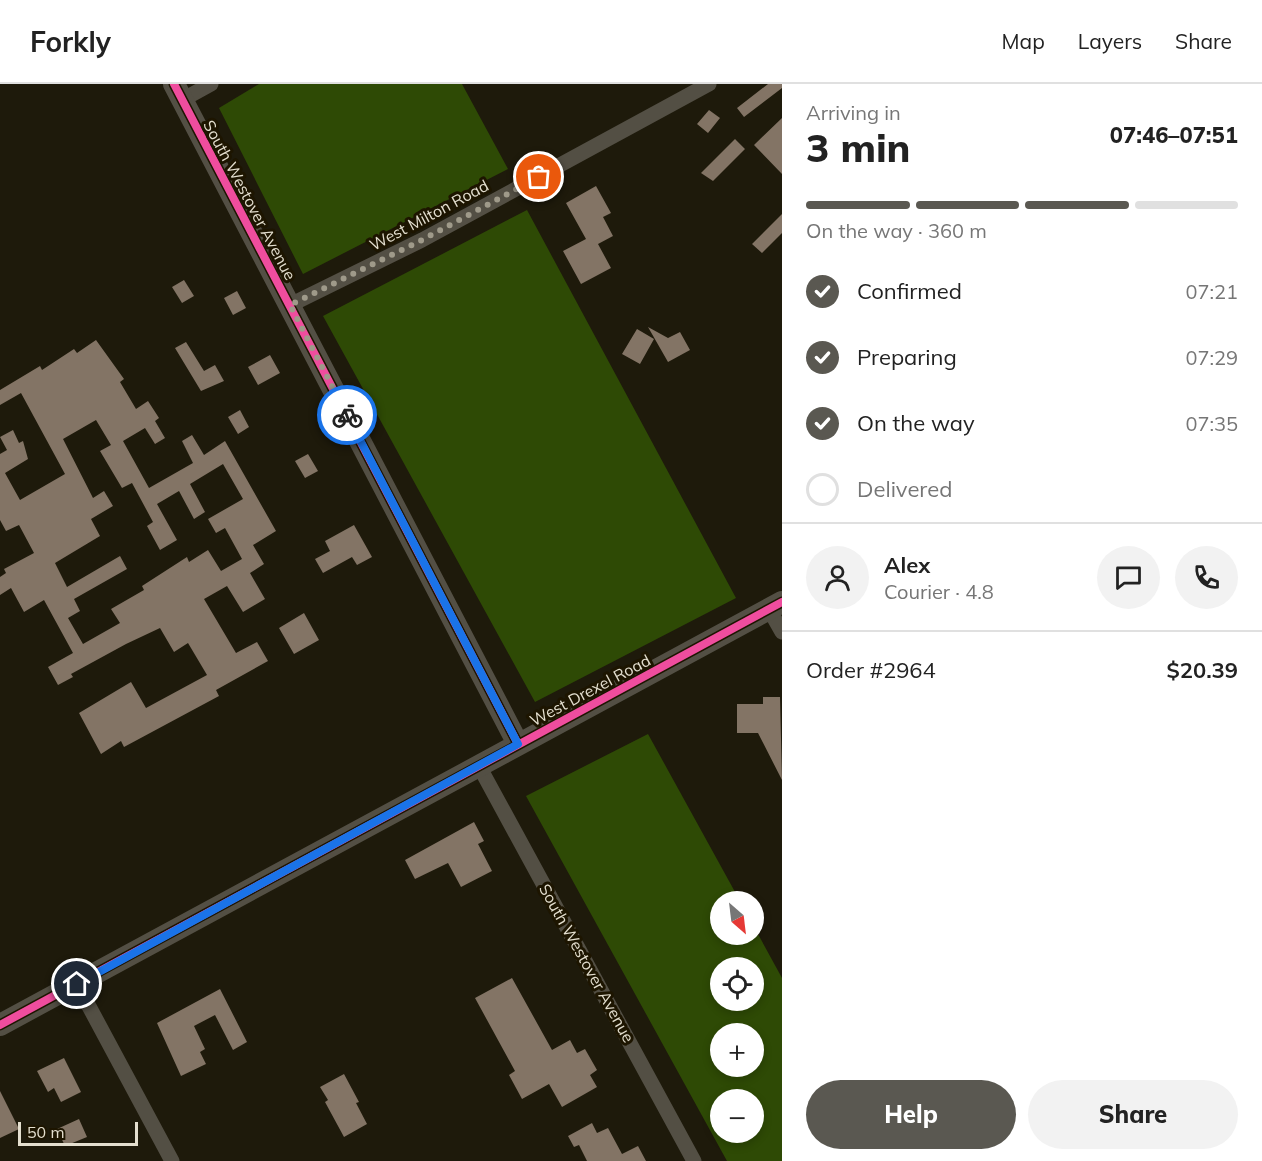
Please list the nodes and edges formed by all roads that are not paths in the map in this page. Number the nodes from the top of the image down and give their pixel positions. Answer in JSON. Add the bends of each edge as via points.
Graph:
{"nodes":[{"id":1,"x":211,"y":84,"type":"edge"},
{"id":2,"x":709,"y":84,"type":"edge"},
{"id":3,"x":178,"y":92,"type":"edge"},
{"id":4,"x":290,"y":305,"type":"junction"},
{"id":5,"x":776,"y":605,"type":"edge"},
{"id":6,"x":782,"y":632,"type":"edge"},
{"id":7,"x":518,"y":744,"type":"junction"},
{"id":8,"x":479,"y":766,"type":"junction"},
{"id":9,"x":77,"y":984,"type":"junction"},
{"id":10,"x":0,"y":1025,"type":"edge"},
{"id":11,"x":172,"y":1161,"type":"edge"},
{"id":12,"x":694,"y":1161,"type":"edge"}],
"edges":[{"from":1,"to":3,"type":"street"},
{"from":2,"to":4,"type":"street","name":"West Milton Road","via":[[422,240]]},
{"from":3,"to":4,"type":"street","name":"South Westover Avenue"},
{"from":4,"to":7,"type":"street","name":"South Westover Avenue"},
{"from":5,"to":6,"type":"street"},
{"from":5,"to":7,"type":"street","name":"West Drexel Road"},
{"from":7,"to":8,"type":"street","name":"West Drexel Road"},
{"from":8,"to":9,"type":"street","name":"West Drexel Road"},
{"from":8,"to":12,"type":"street","name":"South Westover Avenue"},
{"from":9,"to":10,"type":"street","name":"West Drexel Road"},
{"from":9,"to":11,"type":"street"}]}
